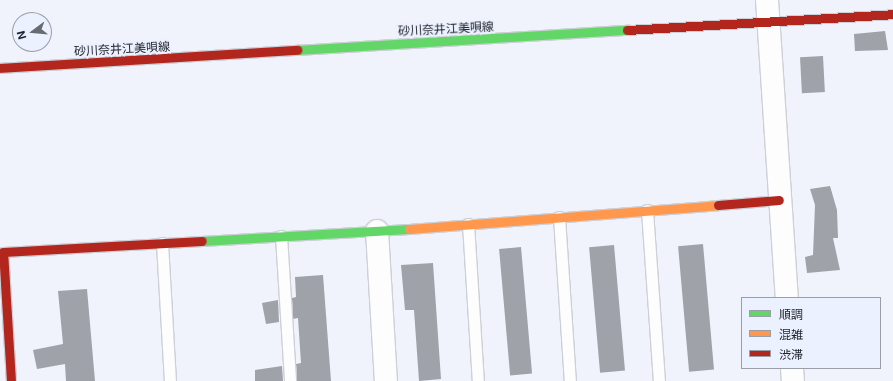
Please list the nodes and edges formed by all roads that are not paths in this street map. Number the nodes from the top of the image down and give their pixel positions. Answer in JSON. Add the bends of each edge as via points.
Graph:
{"nodes":[{"id":1,"x":767,"y":0,"type":"edge"},
{"id":2,"x":893,"y":14,"type":"edge"},
{"id":3,"x":768,"y":22,"type":"junction"},
{"id":4,"x":0,"y":68,"type":"edge"},
{"id":5,"x":779,"y":200,"type":"junction"},
{"id":6,"x":647,"y":210,"type":"junction"},
{"id":7,"x":559,"y":217,"type":"junction"},
{"id":8,"x":468,"y":224,"type":"junction"},
{"id":9,"x":377,"y":231,"type":"junction"},
{"id":10,"x":281,"y":236,"type":"junction"},
{"id":11,"x":162,"y":243,"type":"junction"},
{"id":12,"x":787,"y":297,"type":"edge"},
{"id":13,"x":792,"y":369,"type":"edge"},
{"id":14,"x":10,"y":381,"type":"edge"},
{"id":15,"x":170,"y":381,"type":"edge"},
{"id":16,"x":290,"y":381,"type":"edge"},
{"id":17,"x":386,"y":381,"type":"edge"},
{"id":18,"x":478,"y":381,"type":"edge"},
{"id":19,"x":570,"y":381,"type":"edge"},
{"id":20,"x":659,"y":381,"type":"edge"},
{"id":21,"x":793,"y":381,"type":"edge"}],
"edges":[{"from":1,"to":3,"type":"street"},
{"from":2,"to":3,"type":"street","name":"砂川奈井江美唄線"},
{"from":3,"to":4,"type":"street","name":"砂川奈井江美唄線"},
{"from":3,"to":5,"type":"street"},
{"from":5,"to":6,"type":"street"},
{"from":5,"to":12,"type":"street"},
{"from":6,"to":7,"type":"street"},
{"from":6,"to":20,"type":"lane"},
{"from":7,"to":8,"type":"street"},
{"from":7,"to":19,"type":"lane"},
{"from":8,"to":9,"type":"street"},
{"from":8,"to":18,"type":"lane"},
{"from":9,"to":10,"type":"street"},
{"from":9,"to":17,"type":"street"},
{"from":10,"to":11,"type":"street"},
{"from":10,"to":16,"type":"lane"},
{"from":11,"to":14,"type":"street","via":[[3,252]]},
{"from":11,"to":15,"type":"lane"},
{"from":13,"to":21,"type":"street"}]}
